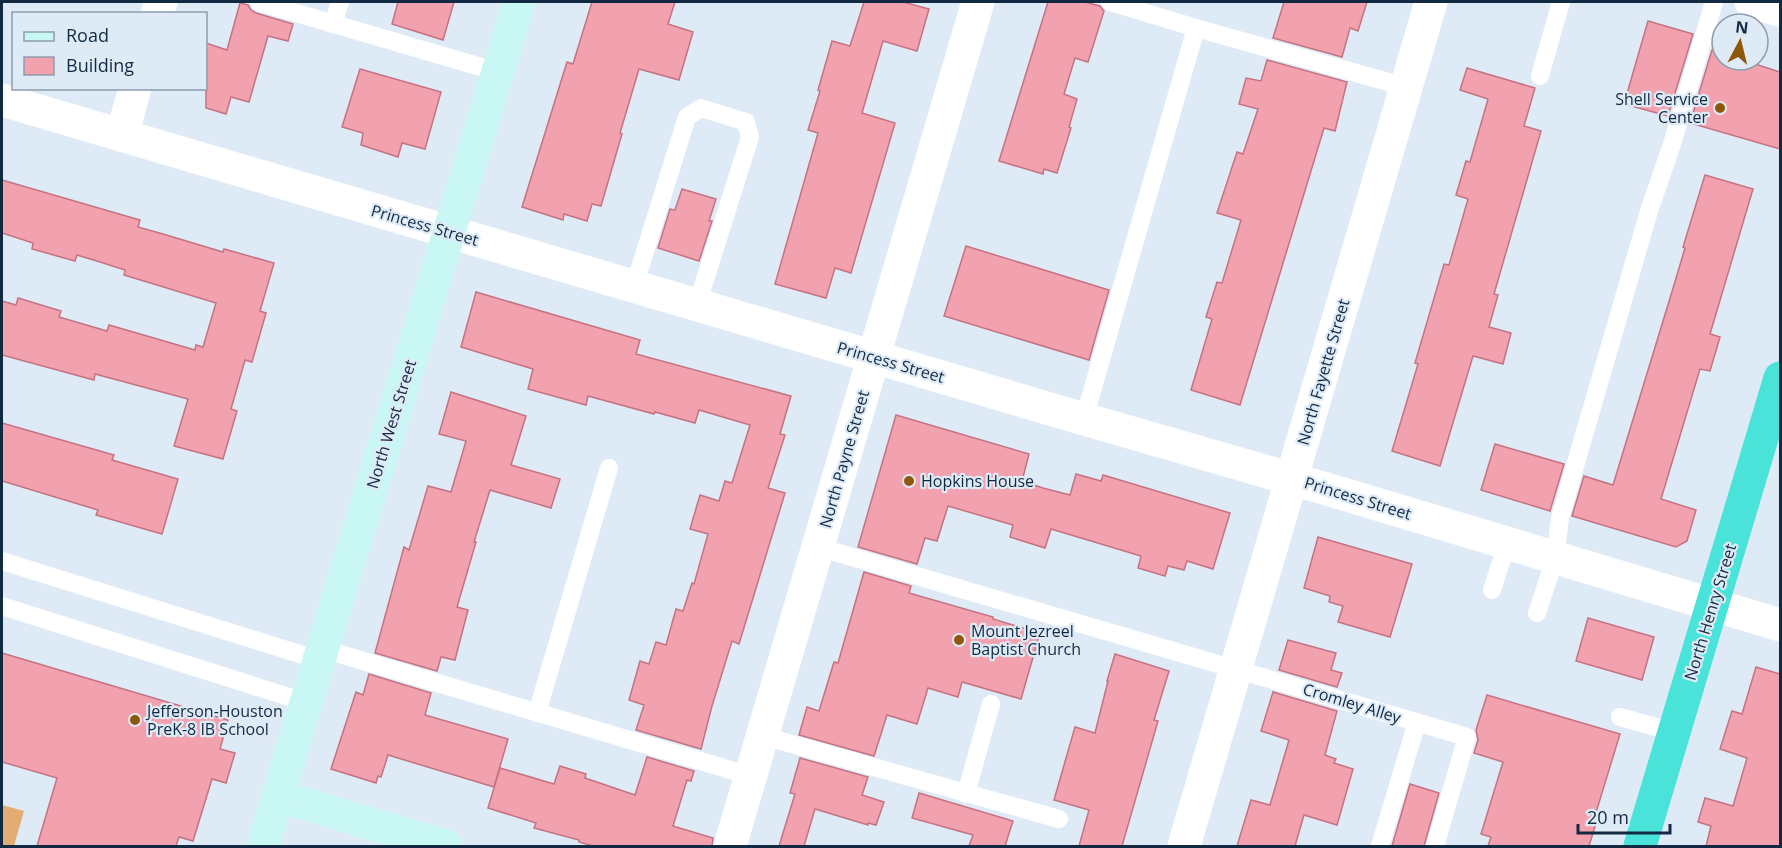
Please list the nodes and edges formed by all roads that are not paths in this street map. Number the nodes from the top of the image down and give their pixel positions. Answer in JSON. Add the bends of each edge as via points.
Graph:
{"nodes":[{"id":1,"x":259,"y":2,"type":"edge"},
{"id":2,"x":340,"y":2,"type":"edge"},
{"id":3,"x":519,"y":2,"type":"edge"},
{"id":4,"x":978,"y":2,"type":"edge"},
{"id":5,"x":1110,"y":2,"type":"edge"},
{"id":6,"x":1431,"y":2,"type":"edge"},
{"id":7,"x":1561,"y":2,"type":"edge"},
{"id":8,"x":1714,"y":2,"type":"edge"},
{"id":9,"x":1751,"y":2,"type":"edge"},
{"id":10,"x":1780,"y":10,"type":"edge"},
{"id":11,"x":333,"y":24,"type":"junction"},
{"id":12,"x":1196,"y":28,"type":"junction"},
{"id":13,"x":498,"y":72,"type":"junction"},
{"id":14,"x":1540,"y":76,"type":"dead end"},
{"id":15,"x":1406,"y":87,"type":"junction"},
{"id":16,"x":134,"y":90,"type":"edge"},
{"id":17,"x":2,"y":100,"type":"edge"},
{"id":18,"x":122,"y":135,"type":"junction"},
{"id":19,"x":450,"y":232,"type":"junction"},
{"id":20,"x":634,"y":287,"type":"junction"},
{"id":21,"x":697,"y":305,"type":"junction"},
{"id":22,"x":874,"y":357,"type":"junction"},
{"id":23,"x":1780,"y":378,"type":"edge"},
{"id":24,"x":1084,"y":420,"type":"junction"},
{"id":25,"x":609,"y":468,"type":"dead end"},
{"id":26,"x":1293,"y":479,"type":"junction"},
{"id":27,"x":1507,"y":543,"type":"junction"},
{"id":28,"x":818,"y":547,"type":"junction"},
{"id":29,"x":1555,"y":558,"type":"junction"},
{"id":30,"x":2,"y":561,"type":"edge"},
{"id":31,"x":1492,"y":590,"type":"dead end"},
{"id":32,"x":2,"y":606,"type":"edge"},
{"id":33,"x":1712,"y":606,"type":"junction"},
{"id":34,"x":1537,"y":613,"type":"dead end"},
{"id":35,"x":1780,"y":626,"type":"edge"},
{"id":36,"x":321,"y":654,"type":"junction"},
{"id":37,"x":1237,"y":669,"type":"junction"},
{"id":38,"x":305,"y":702,"type":"junction"},
{"id":39,"x":991,"y":704,"type":"dead end"},
{"id":40,"x":537,"y":713,"type":"junction"},
{"id":41,"x":1620,"y":717,"type":"dead end"},
{"id":42,"x":1417,"y":722,"type":"junction"},
{"id":43,"x":1674,"y":732,"type":"junction"},
{"id":44,"x":763,"y":736,"type":"junction"},
{"id":45,"x":751,"y":776,"type":"junction"},
{"id":46,"x":966,"y":794,"type":"junction"},
{"id":47,"x":278,"y":796,"type":"junction"},
{"id":48,"x":1059,"y":819,"type":"dead end"},
{"id":49,"x":263,"y":846,"type":"edge"},
{"id":50,"x":446,"y":846,"type":"edge"},
{"id":51,"x":730,"y":846,"type":"edge"},
{"id":52,"x":1184,"y":846,"type":"edge"},
{"id":53,"x":1380,"y":846,"type":"edge"},
{"id":54,"x":1435,"y":846,"type":"edge"},
{"id":55,"x":1640,"y":846,"type":"edge"}],
"edges":[{"from":1,"to":11,"type":"lane"},
{"from":2,"to":11,"type":"lane"},
{"from":3,"to":13,"type":"main road","name":"North West Street"},
{"from":4,"to":22,"type":"street","name":"North Payne Street"},
{"from":5,"to":12,"type":"lane"},
{"from":6,"to":15,"type":"street","name":"North Fayette Street"},
{"from":7,"to":14,"type":"lane"},
{"from":8,"to":29,"type":"lane","via":[[1560,518]]},
{"from":9,"to":10,"type":"street"},
{"from":11,"to":13,"type":"lane"},
{"from":12,"to":15,"type":"lane"},
{"from":12,"to":24,"type":"lane"},
{"from":13,"to":19,"type":"main road","name":"North West Street"},
{"from":15,"to":26,"type":"street","name":"North Fayette Street"},
{"from":16,"to":18,"type":"street"},
{"from":17,"to":18,"type":"street","name":"Princess Street"},
{"from":18,"to":19,"type":"street","name":"Princess Street"},
{"from":19,"to":20,"type":"street","name":"Princess Street"},
{"from":19,"to":36,"type":"main road","name":"North West Street"},
{"from":20,"to":21,"type":"street","name":"Princess Street"},
{"from":20,"to":21,"type":"lane","via":[[687,117],[701,108],[746,122],[750,137]]},
{"from":21,"to":22,"type":"street","name":"Princess Street"},
{"from":22,"to":24,"type":"street","name":"Princess Street"},
{"from":22,"to":28,"type":"street","name":"North Payne Street"},
{"from":23,"to":33,"type":"highway","name":"North Henry Street"},
{"from":24,"to":26,"type":"street","name":"Princess Street"},
{"from":25,"to":40,"type":"lane"},
{"from":26,"to":27,"type":"street","name":"Princess Street"},
{"from":26,"to":37,"type":"street","name":"North Fayette Street"},
{"from":27,"to":29,"type":"street","name":"Princess Street"},
{"from":27,"to":31,"type":"lane"},
{"from":28,"to":37,"type":"lane","name":"Cromley Alley"},
{"from":28,"to":44,"type":"street","name":"North Payne Street"},
{"from":29,"to":33,"type":"street","name":"Princess Street"},
{"from":29,"to":34,"type":"lane"},
{"from":30,"to":36,"type":"lane"},
{"from":32,"to":38,"type":"lane"},
{"from":33,"to":35,"type":"street","name":"Princess Street"},
{"from":33,"to":43,"type":"highway","name":"North Henry Street"},
{"from":36,"to":38,"type":"main road","name":"North West Street"},
{"from":36,"to":40,"type":"lane"},
{"from":37,"to":42,"type":"lane","name":"Cromley Alley"},
{"from":37,"to":52,"type":"street","name":"North Fayette Street"},
{"from":38,"to":47,"type":"main road","name":"North West Street"},
{"from":39,"to":46,"type":"lane"},
{"from":40,"to":45,"type":"lane"},
{"from":41,"to":43,"type":"lane"},
{"from":42,"to":53,"type":"lane"},
{"from":42,"to":54,"type":"lane","name":"Cromley Alley","via":[[1467,737]]},
{"from":43,"to":55,"type":"highway","name":"North Henry Street"},
{"from":44,"to":45,"type":"street","name":"North Payne Street"},
{"from":44,"to":46,"type":"lane"},
{"from":45,"to":51,"type":"street","name":"North Payne Street"},
{"from":46,"to":48,"type":"lane"},
{"from":47,"to":49,"type":"main road","name":"North West Street"},
{"from":47,"to":50,"type":"main road"}]}
